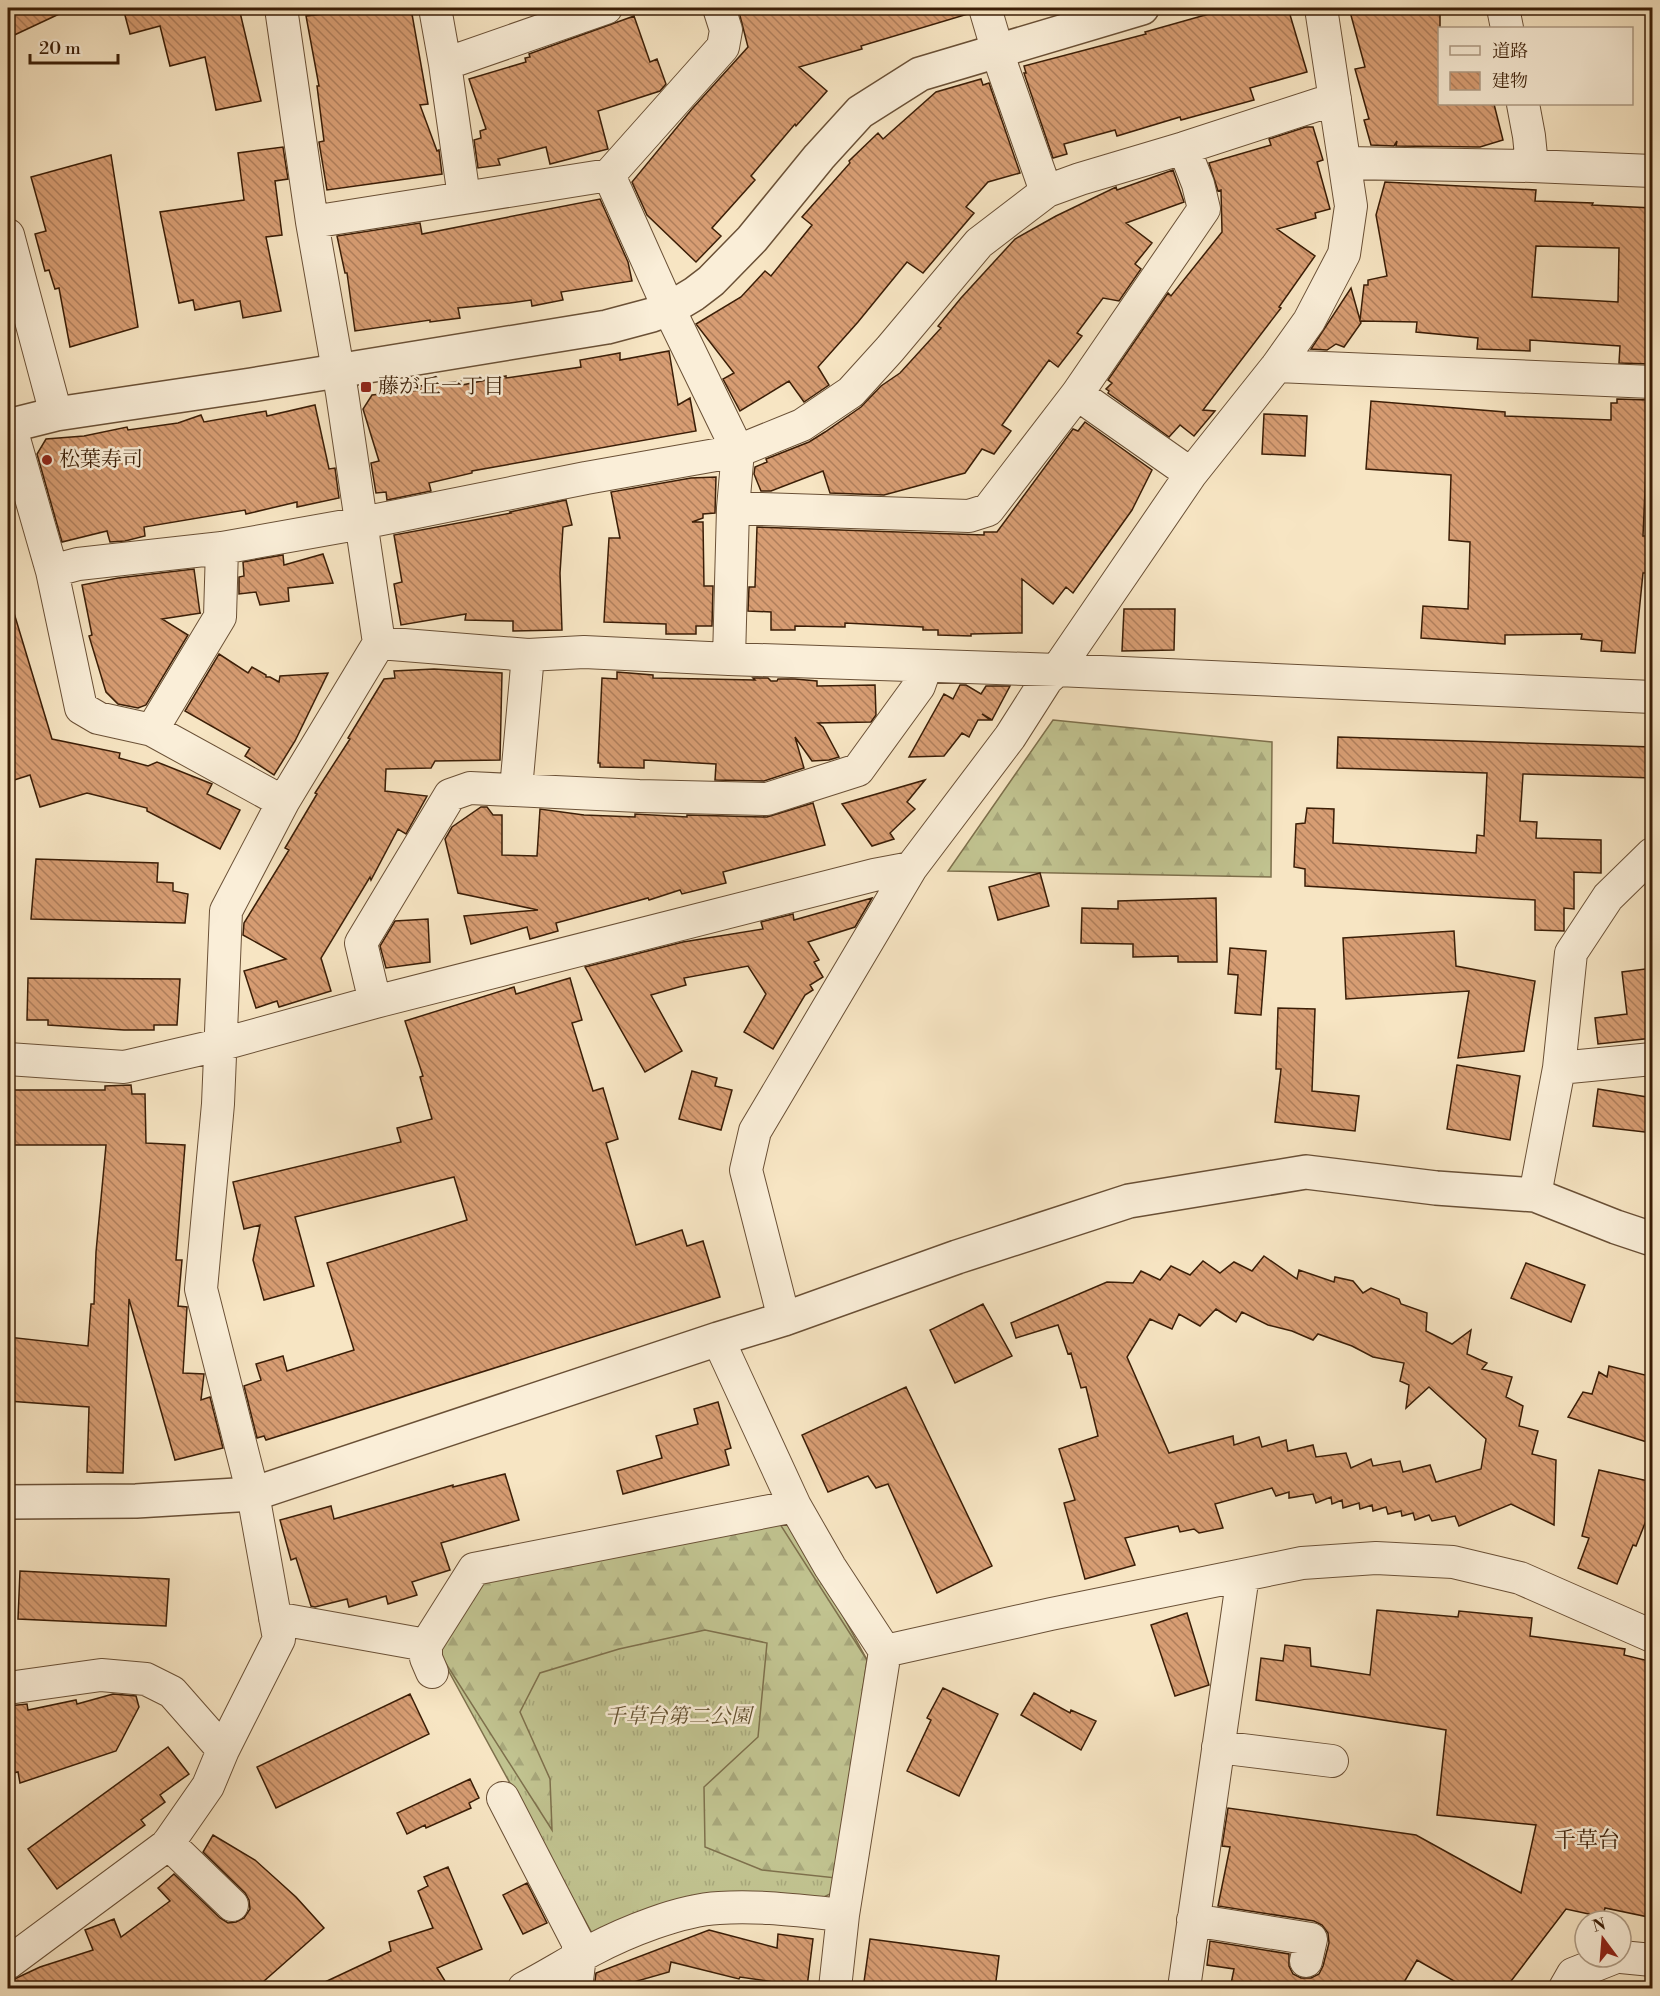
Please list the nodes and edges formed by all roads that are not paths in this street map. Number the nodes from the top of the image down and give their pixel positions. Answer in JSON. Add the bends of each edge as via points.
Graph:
{"nodes":[{"id":1,"x":281,"y":8,"type":"edge"},
{"id":2,"x":435,"y":8,"type":"edge"},
{"id":3,"x":606,"y":8,"type":"edge"},
{"id":4,"x":719,"y":8,"type":"edge"},
{"id":5,"x":985,"y":8,"type":"edge"},
{"id":6,"x":1142,"y":8,"type":"edge"},
{"id":7,"x":1321,"y":8,"type":"edge"},
{"id":8,"x":1503,"y":8,"type":"edge"},
{"id":9,"x":1507,"y":27,"type":"edge"},
{"id":10,"x":998,"y":51,"type":"junction"},
{"id":11,"x":445,"y":64,"type":"junction"},
{"id":12,"x":1335,"y":99,"type":"junction"},
{"id":13,"x":1523,"y":105,"type":"edge"},
{"id":14,"x":1184,"y":148,"type":"junction"},
{"id":15,"x":1345,"y":163,"type":"junction"},
{"id":16,"x":1532,"y":166,"type":"junction"},
{"id":17,"x":1653,"y":171,"type":"edge"},
{"id":18,"x":609,"y":175,"type":"junction"},
{"id":19,"x":1047,"y":191,"type":"junction"},
{"id":20,"x":464,"y":197,"type":"junction"},
{"id":21,"x":312,"y":222,"type":"junction"},
{"id":22,"x":8,"y":235,"type":"edge"},
{"id":23,"x":669,"y":309,"type":"junction"},
{"id":24,"x":1277,"y":366,"type":"junction"},
{"id":25,"x":338,"y":371,"type":"junction"},
{"id":26,"x":1653,"y":382,"type":"edge"},
{"id":27,"x":1077,"y":394,"type":"junction"},
{"id":28,"x":56,"y":414,"type":"junction"},
{"id":29,"x":9,"y":425,"type":"edge"},
{"id":30,"x":738,"y":451,"type":"junction"},
{"id":31,"x":1191,"y":474,"type":"junction"},
{"id":32,"x":733,"y":508,"type":"junction"},
{"id":33,"x":362,"y":523,"type":"junction"},
{"id":34,"x":222,"y":548,"type":"junction"},
{"id":35,"x":51,"y":571,"type":"junction"},
{"id":36,"x":379,"y":643,"type":"junction"},
{"id":37,"x":528,"y":655,"type":"junction"},
{"id":38,"x":729,"y":659,"type":"junction"},
{"id":39,"x":926,"y":666,"type":"junction"},
{"id":40,"x":1057,"y":670,"type":"junction"},
{"id":41,"x":1653,"y":698,"type":"edge"},
{"id":42,"x":152,"y":730,"type":"junction"},
{"id":43,"x":516,"y":789,"type":"junction"},
{"id":44,"x":283,"y":802,"type":"junction"},
{"id":45,"x":1653,"y":854,"type":"edge"},
{"id":46,"x":911,"y":868,"type":"junction"},
{"id":47,"x":375,"y":1002,"type":"junction"},
{"id":48,"x":219,"y":1045,"type":"junction"},
{"id":49,"x":8,"y":1059,"type":"edge"},
{"id":50,"x":1653,"y":1059,"type":"edge"},
{"id":51,"x":1559,"y":1068,"type":"junction"},
{"id":52,"x":1535,"y":1195,"type":"junction"},
{"id":53,"x":1653,"y":1239,"type":"edge"},
{"id":54,"x":784,"y":1319,"type":"junction"},
{"id":55,"x":718,"y":1339,"type":"junction"},
{"id":56,"x":253,"y":1494,"type":"junction"},
{"id":57,"x":8,"y":1502,"type":"edge"},
{"id":58,"x":795,"y":1506,"type":"junction"},
{"id":59,"x":1243,"y":1575,"type":"junction"},
{"id":60,"x":275,"y":1618,"type":"junction"},
{"id":61,"x":1653,"y":1636,"type":"edge"},
{"id":62,"x":885,"y":1651,"type":"junction"},
{"id":63,"x":8,"y":1688,"type":"edge"},
{"id":64,"x":1218,"y":1747,"type":"junction"},
{"id":65,"x":223,"y":1750,"type":"junction"},
{"id":66,"x":1332,"y":1761,"type":"dead end"},
{"id":67,"x":503,"y":1798,"type":"dead end"},
{"id":68,"x":168,"y":1844,"type":"junction"},
{"id":69,"x":232,"y":1905,"type":"dead end"},
{"id":70,"x":843,"y":1915,"type":"junction"},
{"id":71,"x":1194,"y":1920,"type":"junction"},
{"id":72,"x":580,"y":1956,"type":"junction"},
{"id":73,"x":1633,"y":1958,"type":"edge"},
{"id":74,"x":1653,"y":1960,"type":"edge"},
{"id":75,"x":1306,"y":1962,"type":"dead end"},
{"id":76,"x":8,"y":1963,"type":"edge"},
{"id":77,"x":1586,"y":1969,"type":"edge"},
{"id":78,"x":524,"y":1989,"type":"edge"},
{"id":79,"x":576,"y":1989,"type":"edge"},
{"id":80,"x":835,"y":1989,"type":"edge"},
{"id":81,"x":1184,"y":1989,"type":"edge"},
{"id":82,"x":1565,"y":1989,"type":"edge"}],
"edges":[{"from":1,"to":21,"type":"street"},
{"from":2,"to":11,"type":"street"},
{"from":3,"to":11,"type":"street"},
{"from":4,"to":18,"type":"street","via":[[726,30],[723,47]]},
{"from":5,"to":10,"type":"street"},
{"from":6,"to":10,"type":"street"},
{"from":7,"to":12,"type":"street"},
{"from":8,"to":9,"type":"street"},
{"from":10,"to":19,"type":"street"},
{"from":10,"to":23,"type":"street","via":[[920,74],[860,112],[752,239],[711,281]]},
{"from":11,"to":20,"type":"street"},
{"from":12,"to":14,"type":"street"},
{"from":12,"to":15,"type":"street"},
{"from":13,"to":16,"type":"street"},
{"from":14,"to":19,"type":"street"},
{"from":14,"to":27,"type":"street","via":[[1204,209]]},
{"from":15,"to":16,"type":"street"},
{"from":15,"to":24,"type":"street","via":[[1351,206],[1344,254],[1309,321]]},
{"from":16,"to":17,"type":"street"},
{"from":18,"to":20,"type":"street"},
{"from":18,"to":23,"type":"street"},
{"from":19,"to":30,"type":"street","via":[[979,243],[851,392],[802,424]]},
{"from":20,"to":21,"type":"street"},
{"from":21,"to":25,"type":"street"},
{"from":22,"to":28,"type":"street"},
{"from":23,"to":25,"type":"street","via":[[607,327]]},
{"from":23,"to":30,"type":"street"},
{"from":24,"to":26,"type":"street"},
{"from":24,"to":31,"type":"street"},
{"from":25,"to":28,"type":"street"},
{"from":25,"to":33,"type":"street"},
{"from":27,"to":31,"type":"street"},
{"from":27,"to":32,"type":"street","via":[[988,510],[969,516]]},
{"from":28,"to":29,"type":"street"},
{"from":29,"to":35,"type":"street"},
{"from":30,"to":32,"type":"street"},
{"from":30,"to":33,"type":"street"},
{"from":31,"to":40,"type":"street"},
{"from":32,"to":38,"type":"street"},
{"from":33,"to":34,"type":"street"},
{"from":33,"to":36,"type":"street"},
{"from":34,"to":35,"type":"street","via":[[78,564]]},
{"from":34,"to":42,"type":"street","via":[[220,616]]},
{"from":35,"to":42,"type":"street","via":[[81,708],[98,718]]},
{"from":36,"to":37,"type":"street"},
{"from":36,"to":44,"type":"street"},
{"from":37,"to":38,"type":"street","via":[[584,652]]},
{"from":37,"to":43,"type":"street"},
{"from":38,"to":39,"type":"street"},
{"from":39,"to":40,"type":"street"},
{"from":39,"to":43,"type":"street","via":[[919,686],[858,770],[767,799]]},
{"from":40,"to":41,"type":"street"},
{"from":40,"to":46,"type":"street"},
{"from":42,"to":44,"type":"street"},
{"from":43,"to":47,"type":"street","via":[[470,788],[450,795],[362,944]]},
{"from":44,"to":48,"type":"street","via":[[226,910]]},
{"from":45,"to":51,"type":"street","via":[[1608,897],[1571,953]]},
{"from":46,"to":47,"type":"street"},
{"from":46,"to":54,"type":"street","via":[[755,1131],[746,1170]]},
{"from":47,"to":48,"type":"street"},
{"from":48,"to":49,"type":"street","via":[[124,1068]]},
{"from":48,"to":56,"type":"street","via":[[218,1104],[201,1289]]},
{"from":50,"to":51,"type":"street"},
{"from":51,"to":52,"type":"street"},
{"from":52,"to":53,"type":"street"},
{"from":52,"to":54,"type":"street","via":[[1306,1173],[1129,1201]]},
{"from":54,"to":55,"type":"street"},
{"from":55,"to":56,"type":"street"},
{"from":55,"to":58,"type":"street"},
{"from":56,"to":57,"type":"street","via":[[136,1501]]},
{"from":56,"to":60,"type":"street"},
{"from":58,"to":60,"type":"street","via":[[474,1569],[429,1659]]},
{"from":58,"to":62,"type":"street"},
{"from":59,"to":61,"type":"street","via":[[1302,1563],[1376,1558],[1453,1562],[1521,1578]]},
{"from":59,"to":62,"type":"street"},
{"from":59,"to":64,"type":"street"},
{"from":60,"to":65,"type":"street","via":[[279,1639]]},
{"from":62,"to":70,"type":"street"},
{"from":63,"to":65,"type":"street","via":[[100,1675],[146,1679],[172,1692]]},
{"from":64,"to":66,"type":"street"},
{"from":64,"to":71,"type":"street"},
{"from":65,"to":68,"type":"street","via":[[208,1786]]},
{"from":67,"to":72,"type":"street","via":[[577,1941]]},
{"from":68,"to":69,"type":"street"},
{"from":68,"to":76,"type":"street"},
{"from":70,"to":72,"type":"street","via":[[756,1907],[716,1908],[654,1924]]},
{"from":70,"to":80,"type":"street"},
{"from":71,"to":75,"type":"street","via":[[1311,1939]]},
{"from":71,"to":81,"type":"street"},
{"from":72,"to":78,"type":"street"},
{"from":72,"to":79,"type":"street"},
{"from":73,"to":74,"type":"street"},
{"from":77,"to":82,"type":"street","via":[[1573,1974]]}]}
